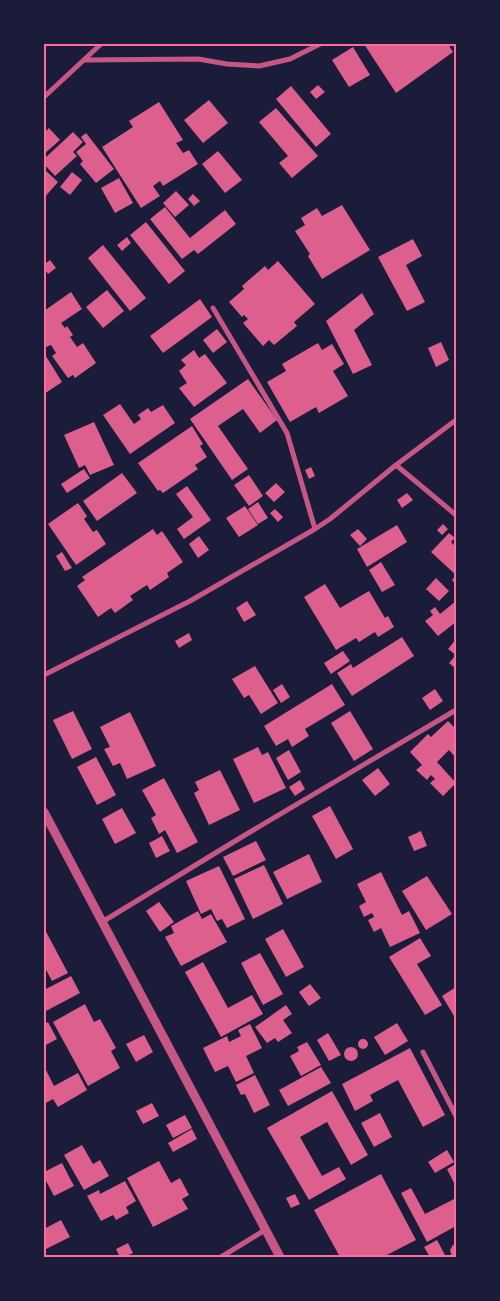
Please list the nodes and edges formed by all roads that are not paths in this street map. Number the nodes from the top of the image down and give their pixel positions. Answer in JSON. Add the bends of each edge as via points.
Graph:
{"nodes":[{"id":1,"x":101,"y":44,"type":"edge"},
{"id":2,"x":320,"y":44,"type":"edge"},
{"id":3,"x":84,"y":60,"type":"junction"},
{"id":4,"x":44,"y":97,"type":"edge"},
{"id":5,"x":213,"y":308,"type":"dead end"},
{"id":6,"x":456,"y":420,"type":"edge"},
{"id":7,"x":396,"y":465,"type":"junction"},
{"id":8,"x":456,"y":515,"type":"edge"},
{"id":9,"x":315,"y":528,"type":"junction"},
{"id":10,"x":44,"y":675,"type":"edge"},
{"id":11,"x":456,"y":710,"type":"edge"},
{"id":12,"x":44,"y":812,"type":"edge"},
{"id":13,"x":102,"y":922,"type":"junction"},
{"id":14,"x":423,"y":1052,"type":"dead end"},
{"id":15,"x":456,"y":1116,"type":"edge"},
{"id":16,"x":265,"y":1230,"type":"junction"},
{"id":17,"x":220,"y":1257,"type":"edge"},
{"id":18,"x":280,"y":1257,"type":"edge"}],
"edges":[{"from":1,"to":3,"type":"street"},
{"from":2,"to":3,"type":"street","via":[[290,59],[259,66],[198,58]]},
{"from":3,"to":4,"type":"street"},
{"from":5,"to":9,"type":"street","via":[[287,433]]},
{"from":6,"to":7,"type":"street"},
{"from":7,"to":8,"type":"street"},
{"from":7,"to":9,"type":"street"},
{"from":9,"to":10,"type":"street","via":[[190,601]]},
{"from":11,"to":13,"type":"street"},
{"from":12,"to":13,"type":"street"},
{"from":13,"to":16,"type":"street"},
{"from":14,"to":15,"type":"street"},
{"from":16,"to":17,"type":"street"},
{"from":16,"to":18,"type":"street"}]}
